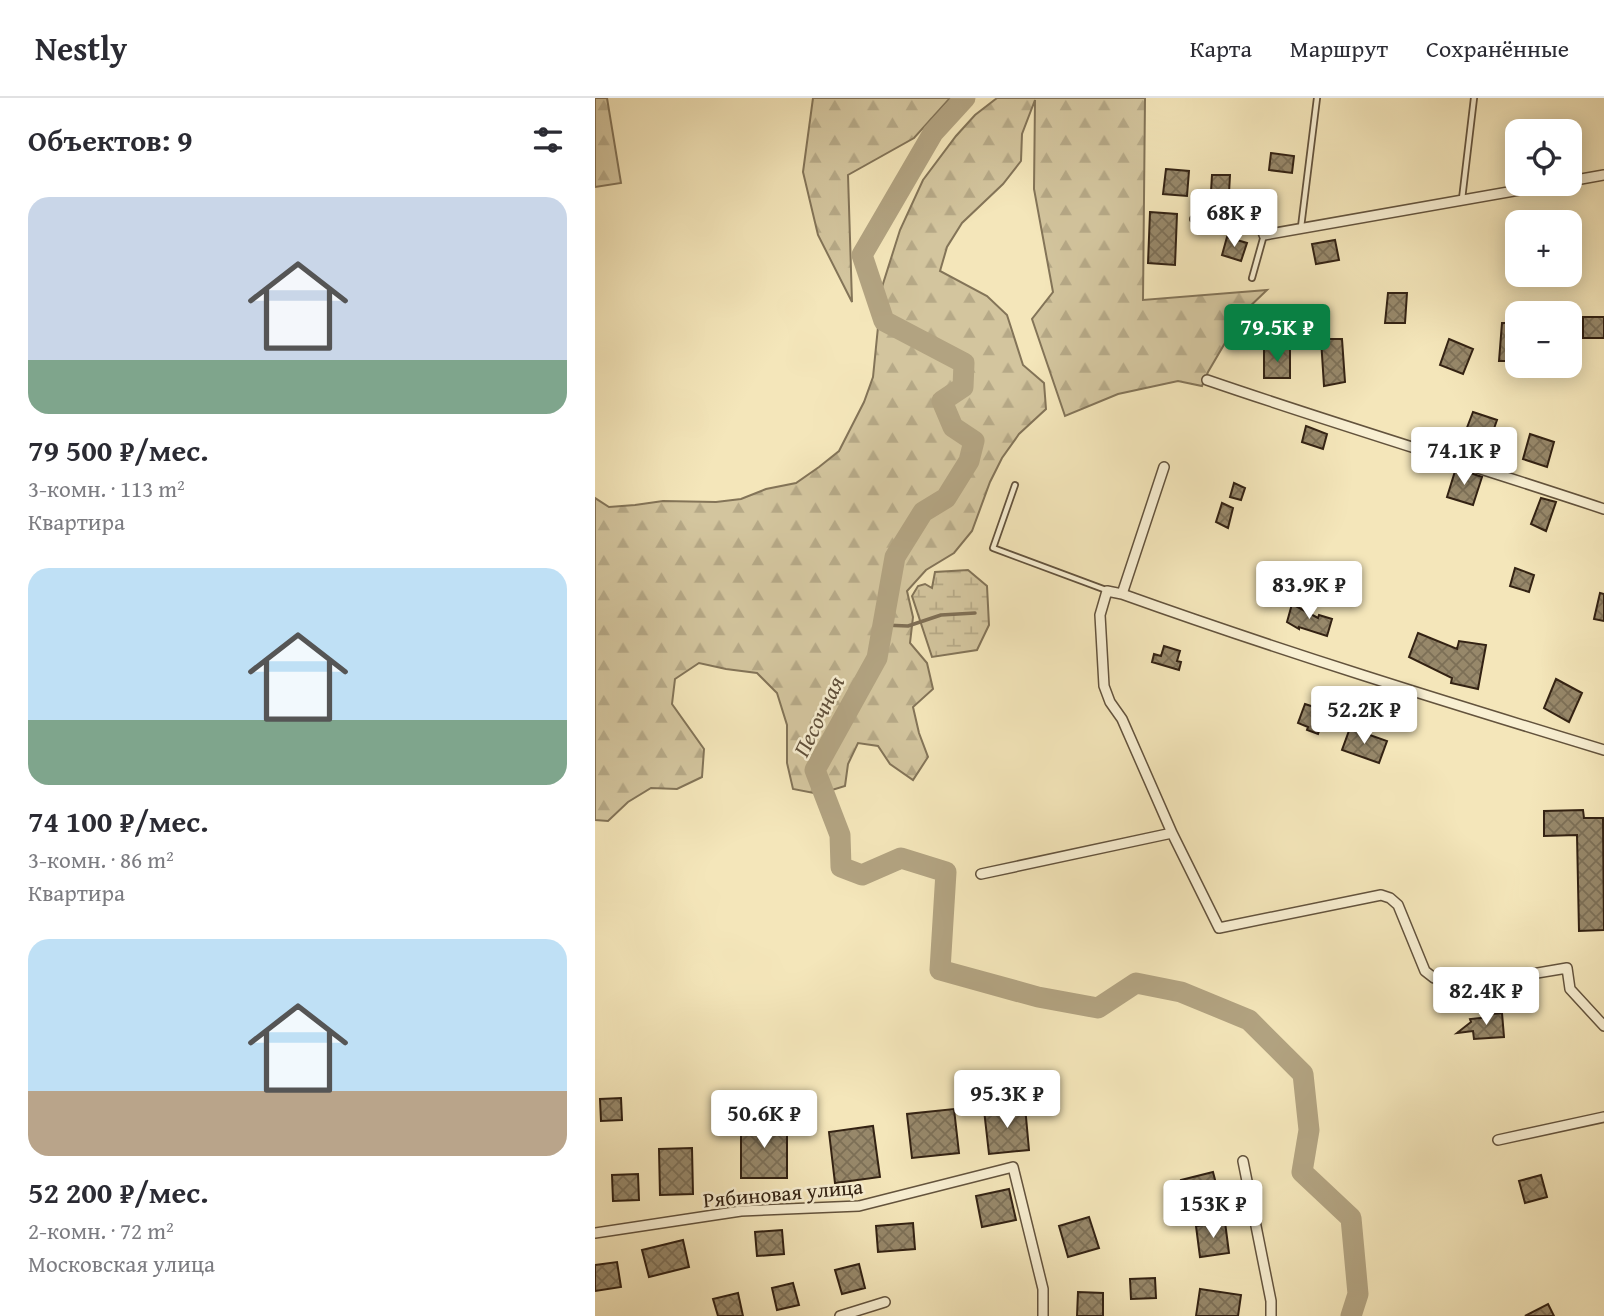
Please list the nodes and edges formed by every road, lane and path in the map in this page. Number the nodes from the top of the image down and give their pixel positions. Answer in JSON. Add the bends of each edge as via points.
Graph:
{"nodes":[{"id":1,"x":1317,"y":98,"type":"edge"},
{"id":2,"x":1474,"y":98,"type":"edge"},
{"id":3,"x":1604,"y":175,"type":"edge"},
{"id":4,"x":1582,"y":179,"type":"edge"},
{"id":5,"x":1505,"y":192,"type":"edge"},
{"id":6,"x":1462,"y":199,"type":"junction"},
{"id":7,"x":1193,"y":219,"type":"dead end"},
{"id":8,"x":1301,"y":228,"type":"junction"},
{"id":9,"x":1264,"y":235,"type":"junction"},
{"id":10,"x":1252,"y":278,"type":"dead end"},
{"id":11,"x":1207,"y":380,"type":"dead end"},
{"id":12,"x":1164,"y":467,"type":"dead end"},
{"id":13,"x":1015,"y":485,"type":"dead end"},
{"id":14,"x":1604,"y":509,"type":"edge"},
{"id":15,"x":1107,"y":591,"type":"junction"},
{"id":16,"x":1122,"y":594,"type":"junction"},
{"id":17,"x":1604,"y":750,"type":"edge"},
{"id":18,"x":1172,"y":833,"type":"junction"},
{"id":19,"x":981,"y":874,"type":"dead end"},
{"id":20,"x":1604,"y":1026,"type":"edge"},
{"id":21,"x":1604,"y":1117,"type":"edge"},
{"id":22,"x":1498,"y":1140,"type":"dead end"},
{"id":23,"x":1243,"y":1161,"type":"dead end"},
{"id":24,"x":595,"y":1233,"type":"edge"},
{"id":25,"x":885,"y":1302,"type":"dead end"},
{"id":26,"x":840,"y":1316,"type":"edge"},
{"id":27,"x":1042,"y":1316,"type":"edge"},
{"id":28,"x":1271,"y":1316,"type":"edge"}],
"edges":[{"from":1,"to":8,"type":"lane"},
{"from":2,"to":6,"type":"lane"},
{"from":3,"to":4,"type":"street"},
{"from":5,"to":6,"type":"street"},
{"from":6,"to":8,"type":"street"},
{"from":7,"to":9,"type":"lane","via":[[1251,225]]},
{"from":8,"to":9,"type":"street"},
{"from":9,"to":10,"type":"lane"},
{"from":11,"to":14,"type":"street"},
{"from":12,"to":16,"type":"street"},
{"from":13,"to":15,"type":"lane","via":[[993,548]]},
{"from":15,"to":16,"type":"street"},
{"from":15,"to":18,"type":"street","via":[[1100,615],[1104,686]]},
{"from":16,"to":17,"type":"street"},
{"from":18,"to":19,"type":"street"},
{"from":18,"to":20,"type":"street","via":[[1219,928],[1381,895],[1398,905],[1425,971],[1434,978],[1478,983],[1567,968],[1570,989]]},
{"from":21,"to":22,"type":"street"},
{"from":23,"to":28,"type":"street"},
{"from":24,"to":27,"type":"street","name":"Рябиновая улица","via":[[741,1211],[859,1206],[1013,1167],[1043,1289]]},
{"from":25,"to":26,"type":"street"}]}
